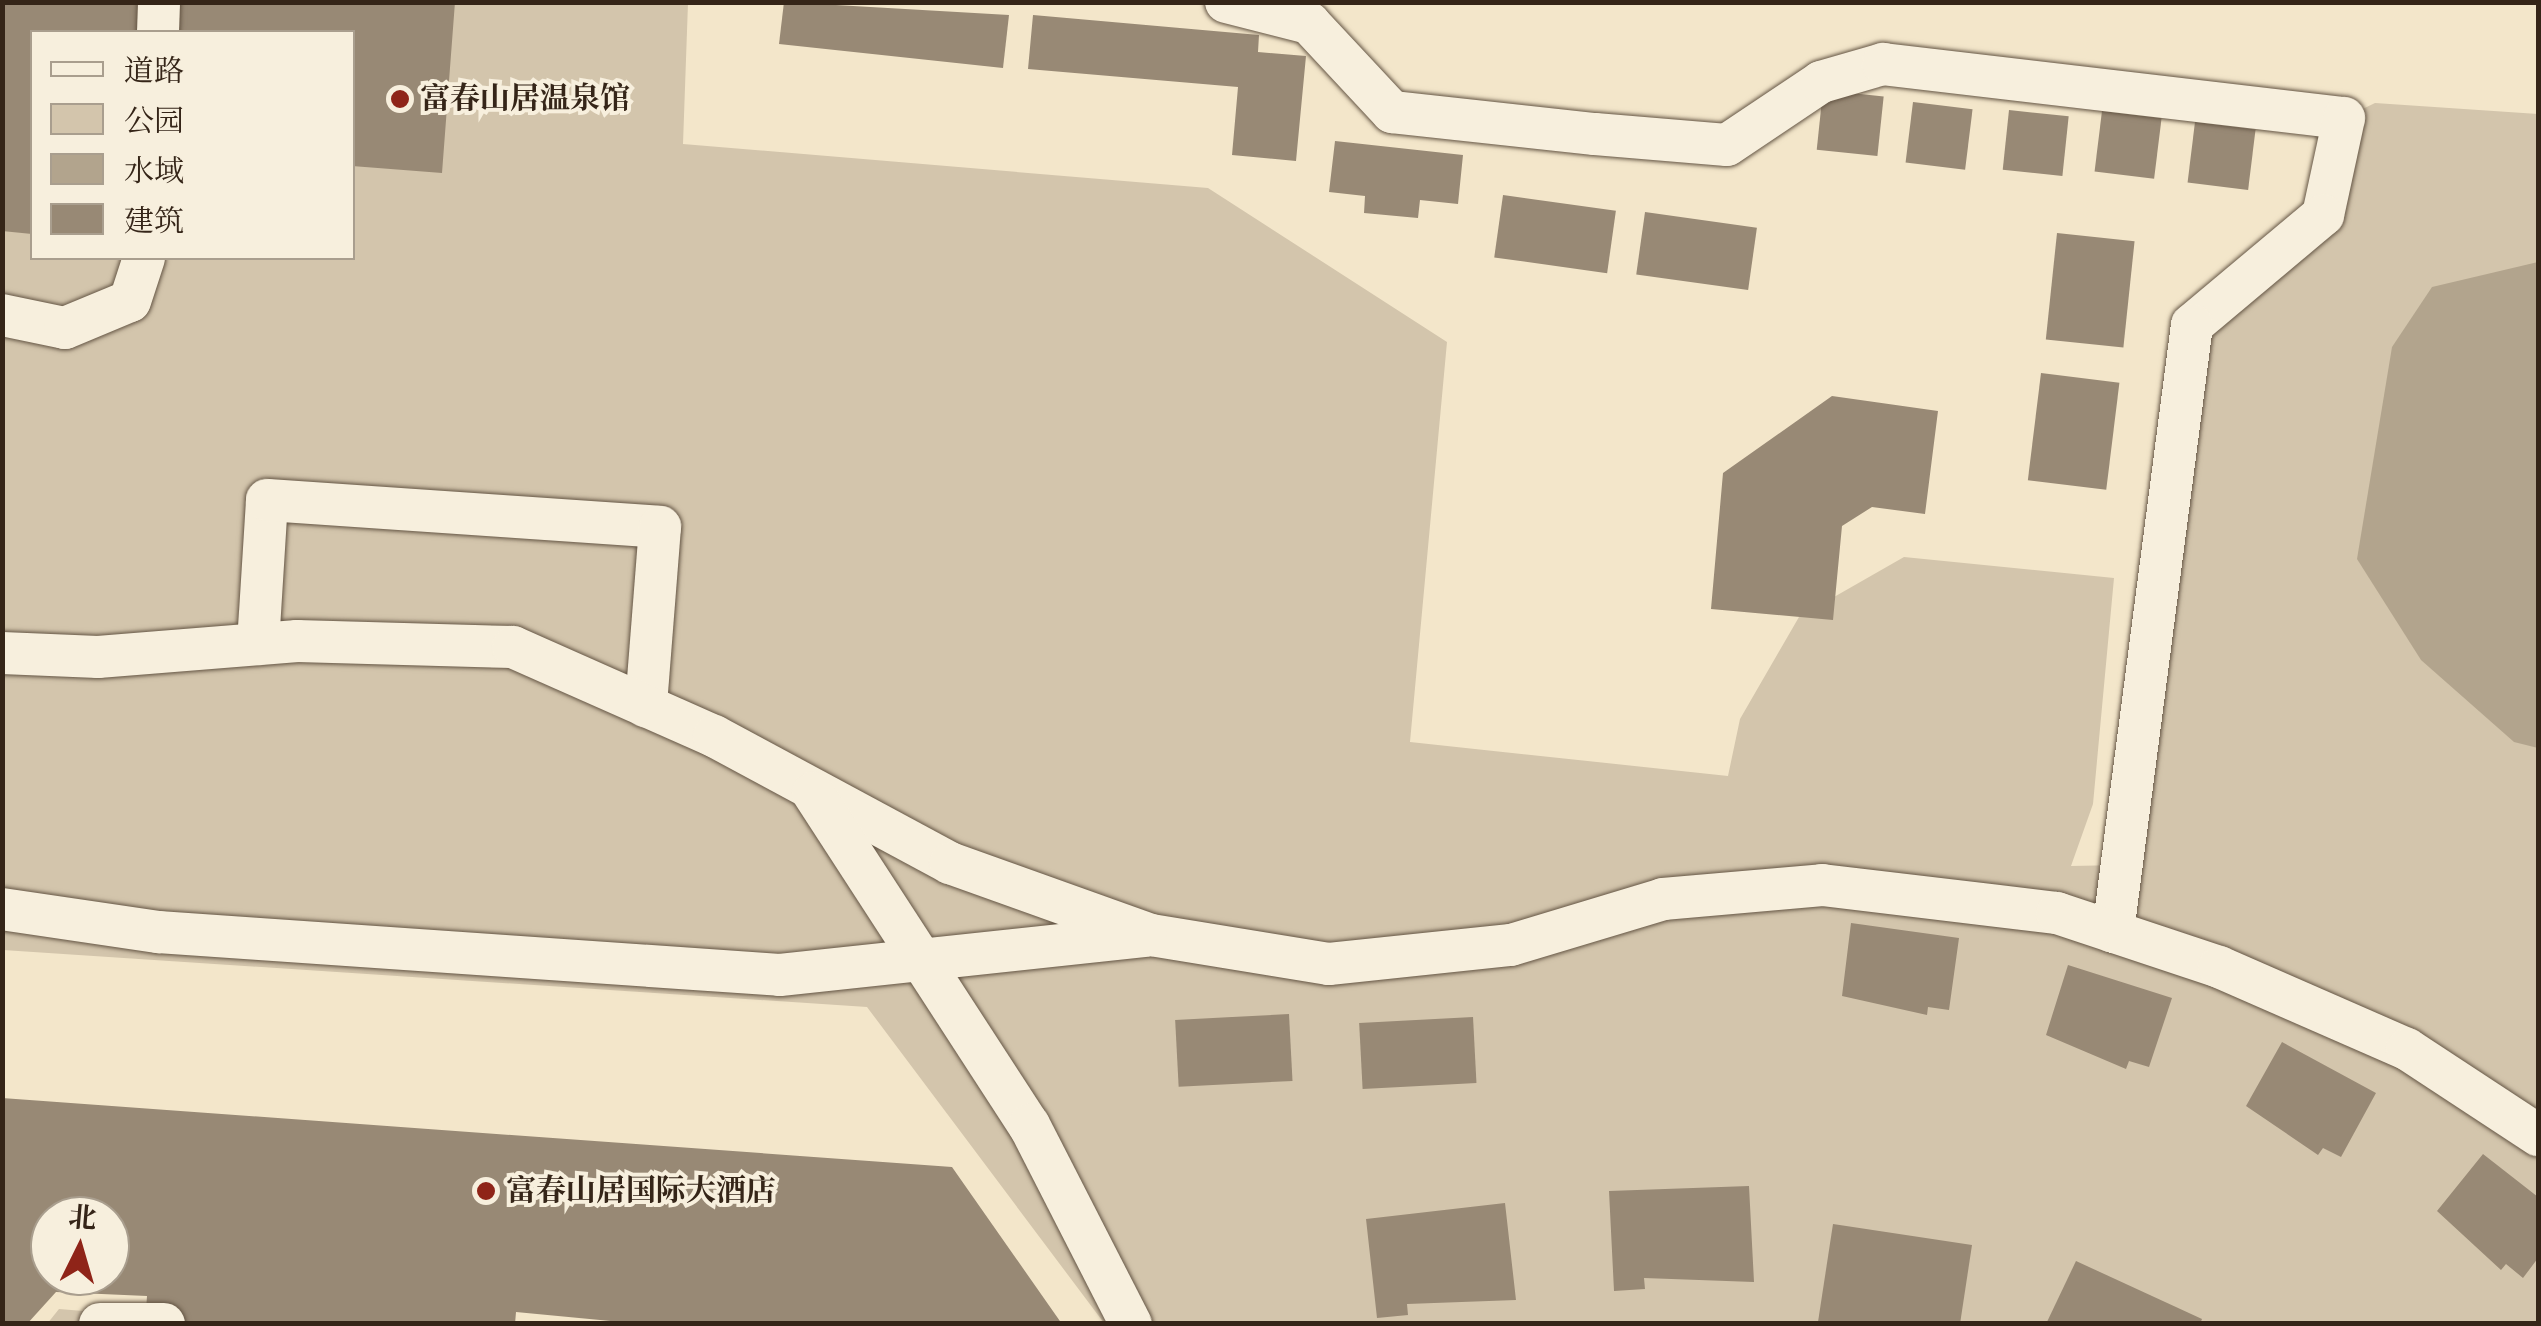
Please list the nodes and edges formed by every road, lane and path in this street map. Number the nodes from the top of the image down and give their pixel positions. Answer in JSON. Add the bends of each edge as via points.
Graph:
{"nodes":[{"id":1,"x":160,"y":2,"type":"edge"},
{"id":2,"x":1226,"y":2,"type":"edge"},
{"id":3,"x":158,"y":30,"type":"edge"},
{"id":4,"x":143,"y":260,"type":"edge"},
{"id":5,"x":2,"y":315,"type":"edge"},
{"id":6,"x":258,"y":644,"type":"junction"},
{"id":7,"x":2,"y":653,"type":"edge"},
{"id":8,"x":646,"y":706,"type":"junction"},
{"id":9,"x":810,"y":788,"type":"junction"},
{"id":10,"x":2,"y":908,"type":"edge"},
{"id":11,"x":2113,"y":932,"type":"junction"},
{"id":12,"x":1151,"y":936,"type":"junction"},
{"id":13,"x":923,"y":965,"type":"junction"},
{"id":14,"x":2538,"y":1135,"type":"edge"},
{"id":15,"x":100,"y":1324,"type":"edge"},
{"id":16,"x":164,"y":1324,"type":"edge"},
{"id":17,"x":1130,"y":1324,"type":"edge"}],
"edges":[{"from":1,"to":3,"type":"lane"},
{"from":2,"to":11,"type":"lane","via":[[1309,23],[1392,112],[1595,134],[1727,145],[1821,82],[1883,64],[2344,118],[2323,215],[2192,325]]},
{"from":4,"to":5,"type":"lane","via":[[130,301],[66,328]]},
{"from":6,"to":7,"type":"lane","via":[[98,657]]},
{"from":6,"to":8,"type":"lane","via":[[513,647]]},
{"from":6,"to":8,"type":"lane","via":[[267,500],[660,527]]},
{"from":8,"to":9,"type":"lane"},
{"from":9,"to":12,"type":"lane","via":[[950,864]]},
{"from":9,"to":13,"type":"lane"},
{"from":10,"to":13,"type":"lane","via":[[158,932],[780,975]]},
{"from":11,"to":12,"type":"lane","via":[[2057,913],[1822,885],[1663,899],[1511,945],[1330,964]]},
{"from":11,"to":14,"type":"lane","via":[[2407,1049]]},
{"from":12,"to":13,"type":"lane"},
{"from":13,"to":17,"type":"lane","via":[[1029,1125]]},
{"from":15,"to":16,"type":"lane"}]}
